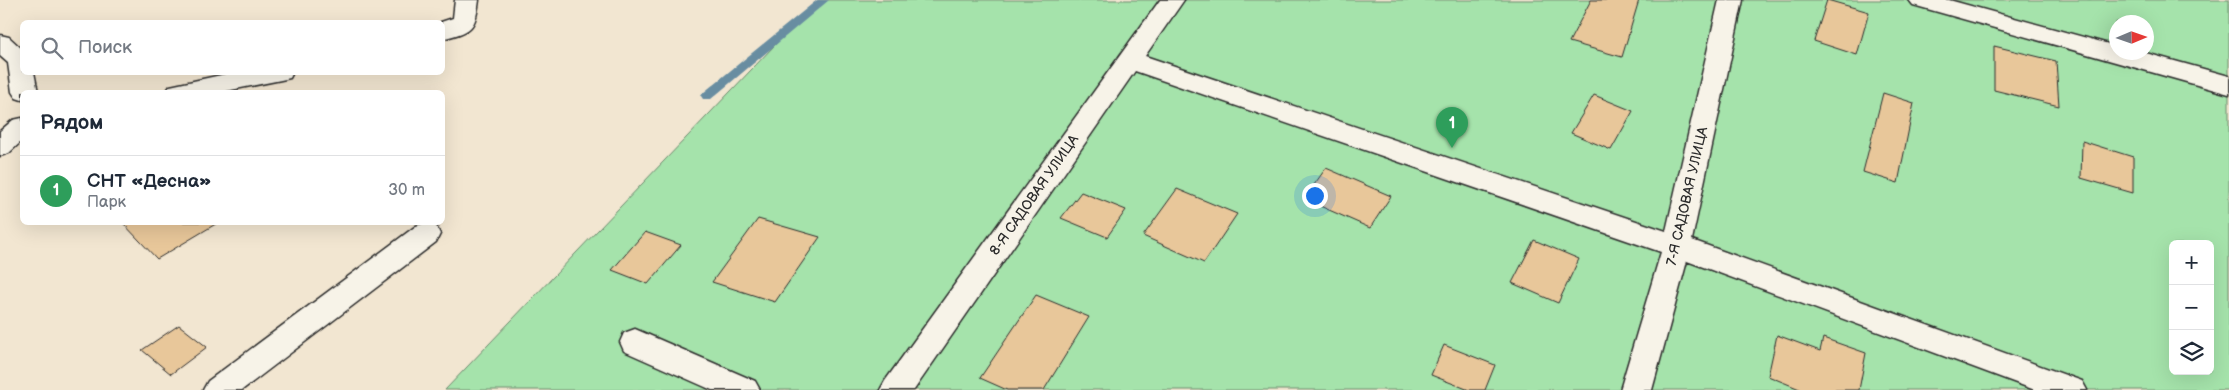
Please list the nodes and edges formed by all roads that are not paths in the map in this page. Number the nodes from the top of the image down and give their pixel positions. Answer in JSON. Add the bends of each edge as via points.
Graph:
{"nodes":[{"id":1,"x":467,"y":0,"type":"edge"},
{"id":2,"x":1172,"y":0,"type":"edge"},
{"id":3,"x":1731,"y":0,"type":"edge"},
{"id":4,"x":1920,"y":0,"type":"edge"},
{"id":5,"x":445,"y":31,"type":"edge"},
{"id":6,"x":0,"y":43,"type":"edge"},
{"id":7,"x":20,"y":60,"type":"edge"},
{"id":8,"x":1129,"y":60,"type":"junction"},
{"id":9,"x":22,"y":75,"type":"edge"},
{"id":10,"x":266,"y":75,"type":"edge"},
{"id":11,"x":2229,"y":85,"type":"edge"},
{"id":12,"x":25,"y":90,"type":"edge"},
{"id":13,"x":189,"y":90,"type":"edge"},
{"id":14,"x":20,"y":129,"type":"edge"},
{"id":15,"x":0,"y":146,"type":"edge"},
{"id":16,"x":426,"y":234,"type":"dead end"},
{"id":17,"x":1677,"y":246,"type":"junction"},
{"id":18,"x":635,"y":342,"type":"dead end"},
{"id":19,"x":219,"y":390,"type":"edge"},
{"id":20,"x":744,"y":390,"type":"edge"},
{"id":21,"x":896,"y":390,"type":"edge"},
{"id":22,"x":1636,"y":390,"type":"edge"},
{"id":23,"x":2071,"y":390,"type":"edge"}],
"edges":[{"from":1,"to":5,"type":"lane","via":[[464,22]]},
{"from":2,"to":8,"type":"lane","name":"8-Я САДОВАЯ УЛИЦА"},
{"from":3,"to":17,"type":"lane","name":"7-Я САДОВАЯ УЛИЦА"},
{"from":4,"to":11,"type":"lane"},
{"from":6,"to":7,"type":"lane"},
{"from":8,"to":17,"type":"lane"},
{"from":8,"to":21,"type":"lane","name":"8-Я САДОВАЯ УЛИЦА"},
{"from":9,"to":12,"type":"lane"},
{"from":10,"to":13,"type":"lane"},
{"from":14,"to":15,"type":"lane"},
{"from":16,"to":19,"type":"lane"},
{"from":17,"to":22,"type":"lane","name":"7-Я САДОВАЯ УЛИЦА"},
{"from":17,"to":23,"type":"lane"},
{"from":18,"to":20,"type":"lane"}]}
